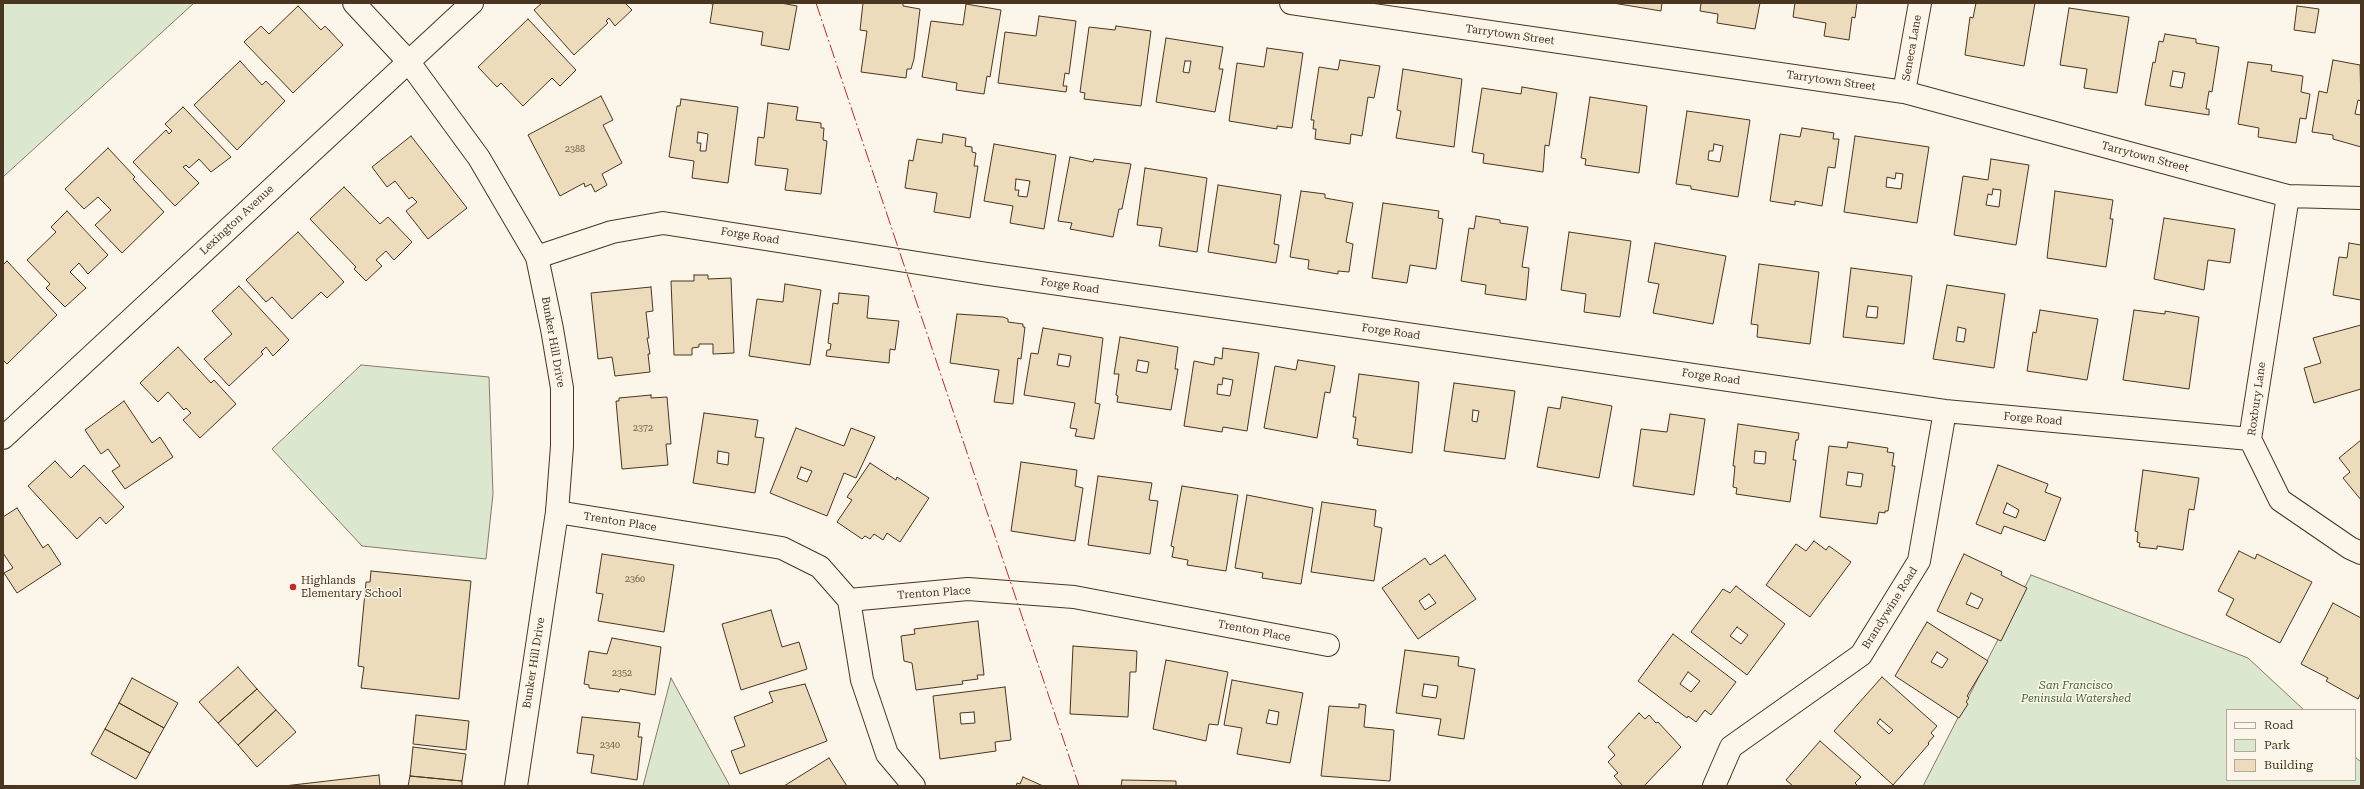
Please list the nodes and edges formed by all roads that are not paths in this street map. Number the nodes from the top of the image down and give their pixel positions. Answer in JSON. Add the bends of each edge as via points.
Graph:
{"nodes":[{"id":1,"x":354,"y":3,"type":"edge"},
{"id":2,"x":472,"y":3,"type":"edge"},
{"id":3,"x":1291,"y":3,"type":"edge"},
{"id":4,"x":1920,"y":3,"type":"edge"},
{"id":5,"x":408,"y":61,"type":"junction"},
{"id":6,"x":1904,"y":92,"type":"junction"},
{"id":7,"x":2288,"y":196,"type":"junction"},
{"id":8,"x":2361,"y":198,"type":"edge"},
{"id":9,"x":537,"y":257,"type":"junction"},
{"id":10,"x":1945,"y":411,"type":"junction"},
{"id":11,"x":3,"y":438,"type":"edge"},
{"id":12,"x":2250,"y":439,"type":"junction"},
{"id":13,"x":558,"y":512,"type":"junction"},
{"id":14,"x":2361,"y":553,"type":"edge"},
{"id":15,"x":849,"y":600,"type":"junction"},
{"id":16,"x":1328,"y":645,"type":"dead end"},
{"id":17,"x":516,"y":786,"type":"edge"},
{"id":18,"x":914,"y":786,"type":"edge"},
{"id":19,"x":1714,"y":786,"type":"edge"}],
"edges":[{"from":1,"to":5,"type":"street","name":"Bunker Hill Drive"},
{"from":2,"to":5,"type":"street","name":"Lexington Avenue"},
{"from":3,"to":6,"type":"street","name":"Tarrytown Street"},
{"from":4,"to":6,"type":"street","name":"Seneca Lane"},
{"from":5,"to":9,"type":"street","name":"Bunker Hill Drive","via":[[479,158]]},
{"from":5,"to":11,"type":"street","name":"Lexington Avenue"},
{"from":6,"to":7,"type":"street","name":"Tarrytown Street"},
{"from":7,"to":8,"type":"street","name":"Tarrytown Street"},
{"from":7,"to":12,"type":"street","name":"Roxbury Lane"},
{"from":9,"to":10,"type":"street","name":"Forge Road","via":[[612,232],[663,223],[988,274]]},
{"from":9,"to":13,"type":"street","name":"Bunker Hill Drive","via":[[562,388]]},
{"from":10,"to":12,"type":"street","name":"Forge Road"},
{"from":10,"to":19,"type":"street","name":"Brandywine Road","via":[[1919,561],[1861,655],[1731,747]]},
{"from":12,"to":14,"type":"street","name":"Roxbury Lane","via":[[2280,500]]},
{"from":13,"to":15,"type":"street","name":"Trenton Place","via":[[782,548],[820,567]]},
{"from":13,"to":17,"type":"street","name":"Bunker Hill Drive"},
{"from":15,"to":16,"type":"street","name":"Trenton Place","via":[[968,589],[1074,597]]},
{"from":15,"to":18,"type":"street","via":[[862,680],[886,754]]}]}
